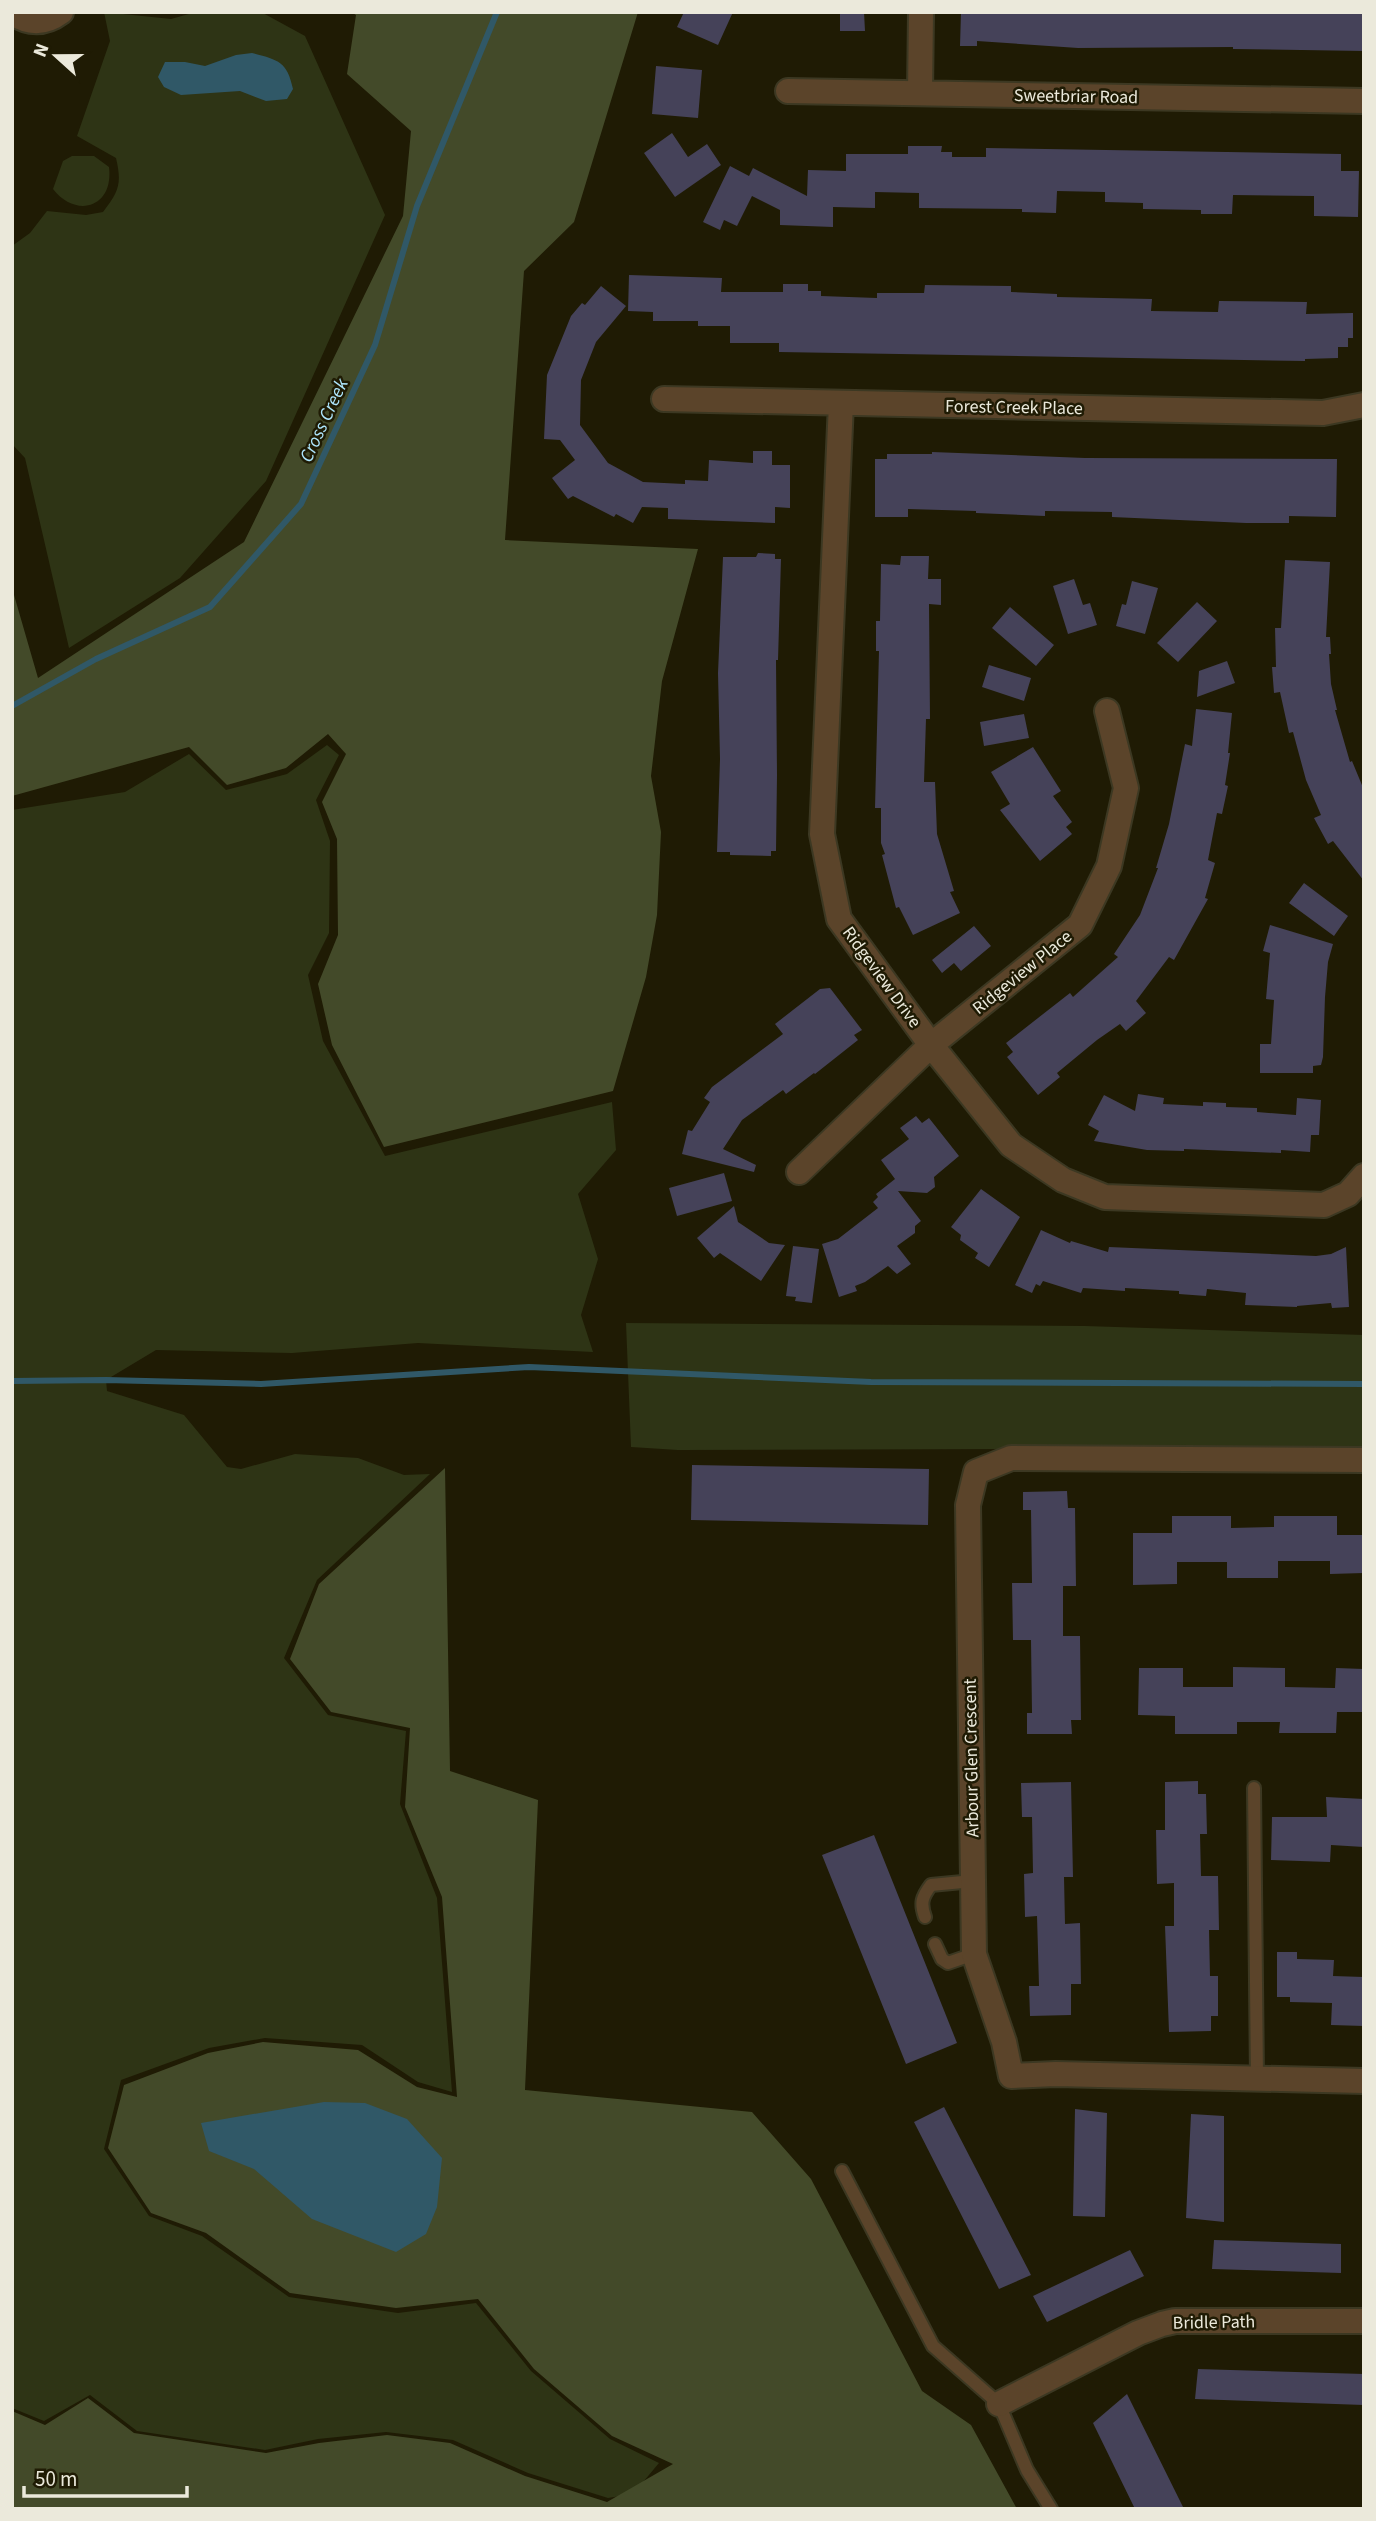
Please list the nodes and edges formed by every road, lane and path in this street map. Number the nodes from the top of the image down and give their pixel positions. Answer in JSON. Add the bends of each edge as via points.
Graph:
{"nodes":[{"id":1,"x":61,"y":12,"type":"edge"},
{"id":2,"x":920,"y":12,"type":"edge"},
{"id":3,"x":12,"y":13,"type":"edge"},
{"id":4,"x":788,"y":91,"type":"dead end"},
{"id":5,"x":920,"y":93,"type":"junction"},
{"id":6,"x":1364,"y":101,"type":"edge"},
{"id":7,"x":664,"y":399,"type":"dead end"},
{"id":8,"x":841,"y":403,"type":"junction"},
{"id":9,"x":1364,"y":405,"type":"edge"},
{"id":10,"x":1107,"y":711,"type":"dead end"},
{"id":11,"x":931,"y":1045,"type":"junction"},
{"id":12,"x":799,"y":1172,"type":"dead end"},
{"id":13,"x":1364,"y":1176,"type":"edge"},
{"id":14,"x":1364,"y":1460,"type":"edge"},
{"id":15,"x":1254,"y":1788,"type":"dead end"},
{"id":16,"x":973,"y":1881,"type":"junction"},
{"id":17,"x":925,"y":1917,"type":"dead end"},
{"id":18,"x":935,"y":1944,"type":"dead end"},
{"id":19,"x":974,"y":1954,"type":"junction"},
{"id":20,"x":1257,"y":2078,"type":"junction"},
{"id":21,"x":1364,"y":2081,"type":"edge"},
{"id":22,"x":842,"y":2171,"type":"dead end"},
{"id":23,"x":1364,"y":2321,"type":"edge"},
{"id":24,"x":999,"y":2404,"type":"junction"},
{"id":25,"x":1051,"y":2509,"type":"edge"}],
"edges":[{"from":1,"to":3,"type":"street","via":[[34,22]]},
{"from":2,"to":5,"type":"street"},
{"from":4,"to":5,"type":"street","name":"Sweetbriar Road"},
{"from":5,"to":6,"type":"street","name":"Sweetbriar Road"},
{"from":7,"to":8,"type":"street","name":"Forest Creek Place"},
{"from":8,"to":9,"type":"street","name":"Forest Creek Place","via":[[1323,413]]},
{"from":8,"to":11,"type":"street","name":"Ridgeview Drive","via":[[822,834],[839,919]]},
{"from":10,"to":11,"type":"street","name":"Ridgeview Place","via":[[1126,788],[1109,866],[1080,925]]},
{"from":11,"to":12,"type":"street","name":"Ridgeview Place"},
{"from":11,"to":13,"type":"street","name":"Ridgeview Drive","via":[[1011,1145],[1063,1180],[1105,1198],[1324,1205],[1348,1194]]},
{"from":14,"to":16,"type":"street","name":"Arbour Glen Crescent","via":[[1011,1458],[976,1472],[968,1505]]},
{"from":15,"to":20,"type":"lane"},
{"from":16,"to":17,"type":"lane","via":[[931,1885],[922,1896]]},
{"from":16,"to":19,"type":"street","name":"Arbour Glen Crescent"},
{"from":18,"to":19,"type":"lane","via":[[948,1963]]},
{"from":19,"to":20,"type":"street","name":"Arbour Glen Crescent","via":[[1004,2042],[1010,2076]]},
{"from":20,"to":21,"type":"street","name":"Arbour Glen Crescent"},
{"from":22,"to":24,"type":"lane","via":[[933,2346]]},
{"from":23,"to":24,"type":"street","name":"Bridle Path","via":[[1162,2324]]},
{"from":24,"to":25,"type":"lane","via":[[1027,2470]]}]}
